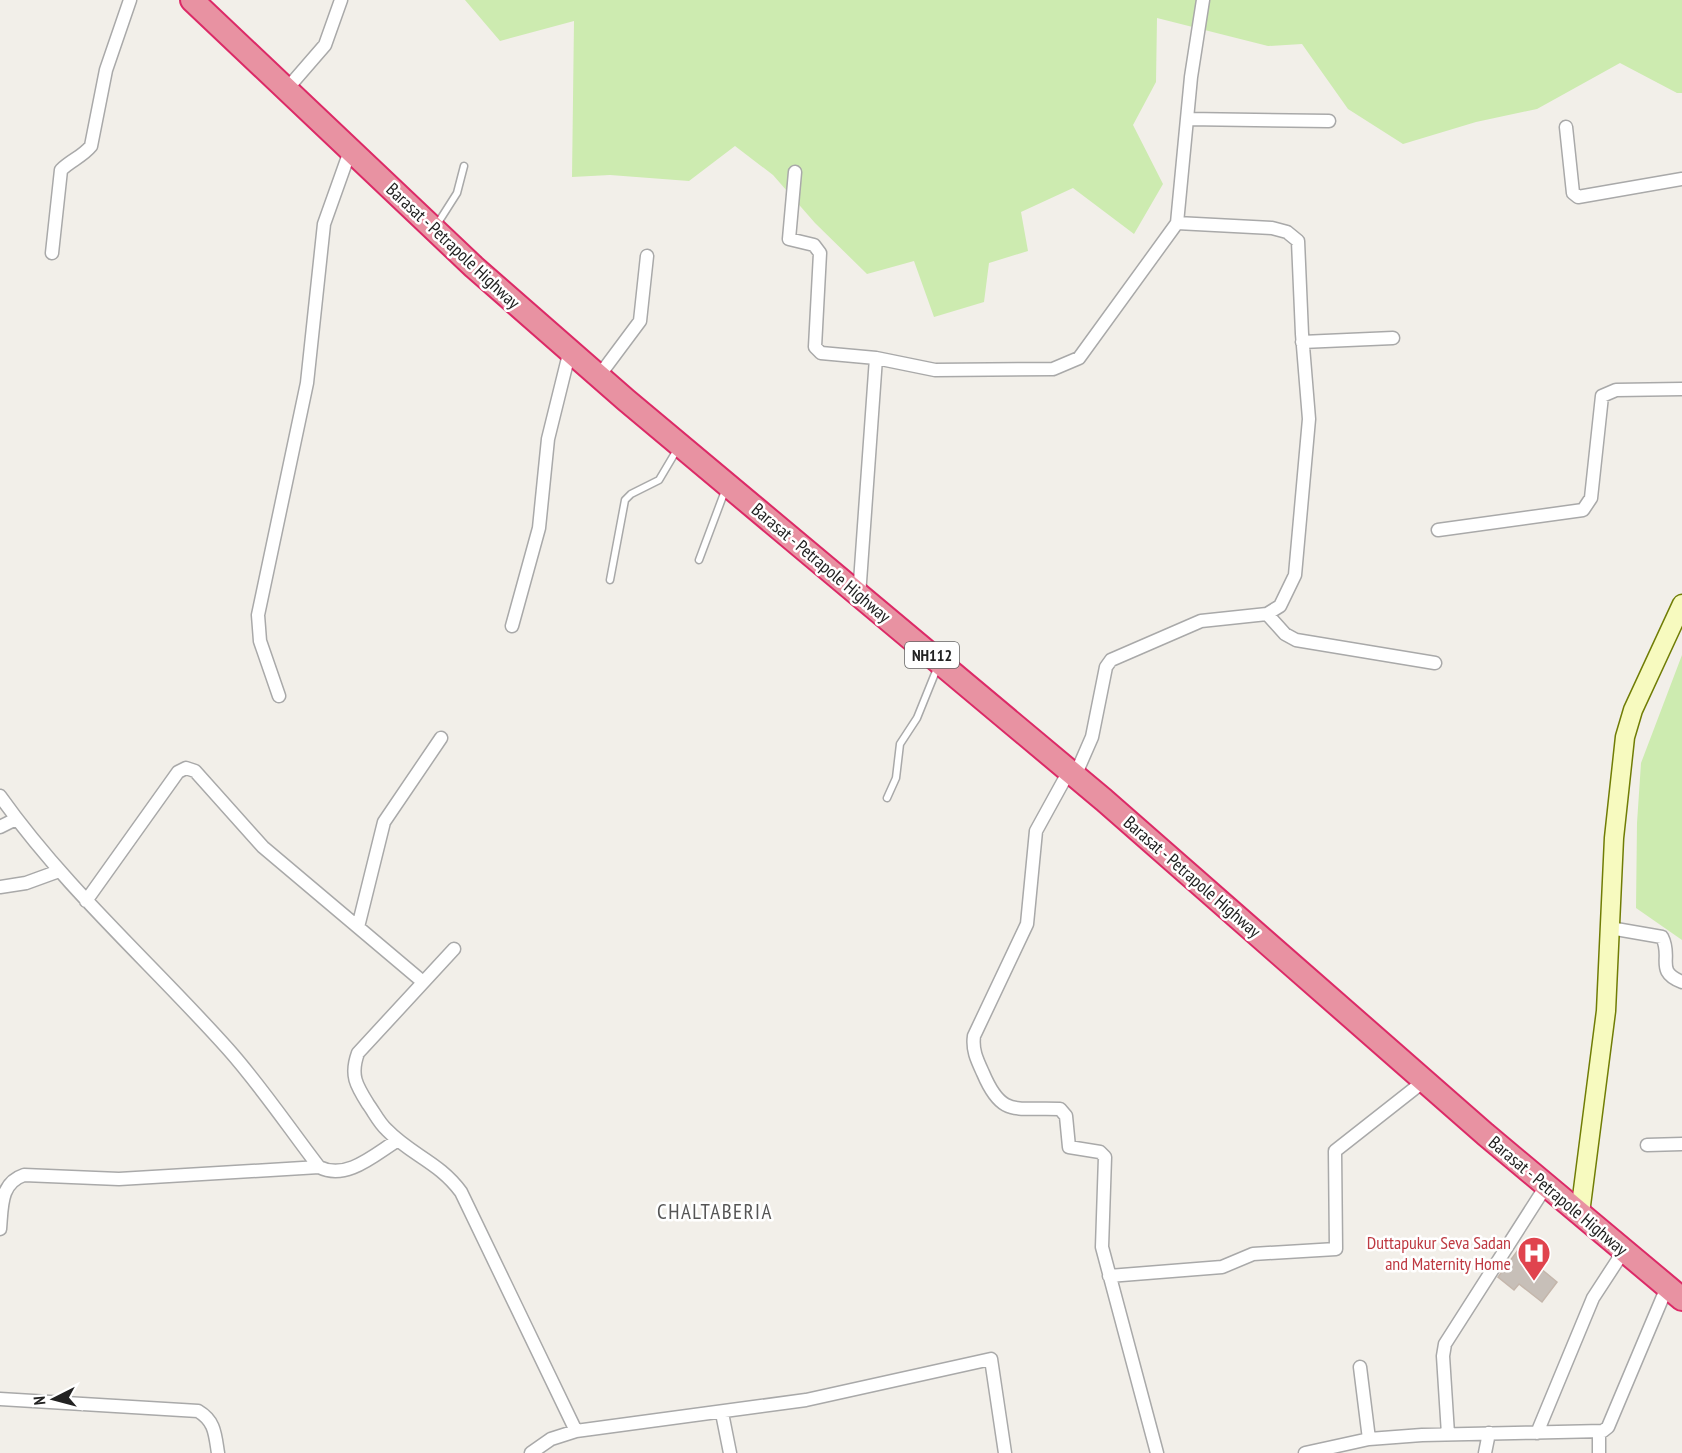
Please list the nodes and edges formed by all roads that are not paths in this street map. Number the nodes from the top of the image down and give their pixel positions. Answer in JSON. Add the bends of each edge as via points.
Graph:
{"nodes":[{"id":1,"x":130,"y":0,"type":"edge"},
{"id":2,"x":192,"y":0,"type":"edge"},
{"id":3,"x":341,"y":0,"type":"edge"},
{"id":4,"x":1203,"y":0,"type":"edge"},
{"id":5,"x":286,"y":90,"type":"junction"},
{"id":6,"x":1187,"y":118,"type":"junction"},
{"id":7,"x":1329,"y":121,"type":"dead end"},
{"id":8,"x":1566,"y":127,"type":"dead end"},
{"id":9,"x":350,"y":151,"type":"junction"},
{"id":10,"x":464,"y":166,"type":"dead end"},
{"id":11,"x":795,"y":172,"type":"dead end"},
{"id":12,"x":1682,"y":179,"type":"edge"},
{"id":13,"x":1176,"y":224,"type":"junction"},
{"id":14,"x":434,"y":229,"type":"junction"},
{"id":15,"x":52,"y":253,"type":"dead end"},
{"id":16,"x":647,"y":256,"type":"dead end"},
{"id":17,"x":1393,"y":338,"type":"dead end"},
{"id":18,"x":1302,"y":342,"type":"junction"},
{"id":19,"x":570,"y":350,"type":"junction"},
{"id":20,"x":876,"y":357,"type":"junction"},
{"id":21,"x":599,"y":376,"type":"junction"},
{"id":22,"x":1682,"y":389,"type":"edge"},
{"id":23,"x":680,"y":445,"type":"junction"},
{"id":24,"x":727,"y":484,"type":"junction"},
{"id":25,"x":1438,"y":530,"type":"dead end"},
{"id":26,"x":699,"y":560,"type":"dead end"},
{"id":27,"x":610,"y":580,"type":"dead end"},
{"id":28,"x":859,"y":596,"type":"junction"},
{"id":29,"x":1682,"y":604,"type":"edge"},
{"id":30,"x":1267,"y":614,"type":"junction"},
{"id":31,"x":512,"y":626,"type":"dead end"},
{"id":32,"x":940,"y":662,"type":"junction"},
{"id":33,"x":1435,"y":663,"type":"dead end"},
{"id":34,"x":279,"y":696,"type":"dead end"},
{"id":35,"x":441,"y":738,"type":"dead end"},
{"id":36,"x":1072,"y":773,"type":"junction"},
{"id":37,"x":0,"y":796,"type":"edge"},
{"id":38,"x":887,"y":798,"type":"dead end"},
{"id":39,"x":16,"y":819,"type":"junction"},
{"id":40,"x":0,"y":827,"type":"edge"},
{"id":41,"x":59,"y":871,"type":"junction"},
{"id":42,"x":0,"y":887,"type":"edge"},
{"id":43,"x":86,"y":901,"type":"junction"},
{"id":44,"x":358,"y":927,"type":"junction"},
{"id":45,"x":1610,"y":928,"type":"junction"},
{"id":46,"x":454,"y":949,"type":"dead end"},
{"id":47,"x":423,"y":982,"type":"junction"},
{"id":48,"x":1682,"y":982,"type":"edge"},
{"id":49,"x":1424,"y":1081,"type":"junction"},
{"id":50,"x":398,"y":1140,"type":"junction"},
{"id":51,"x":1682,"y":1144,"type":"edge"},
{"id":52,"x":1647,"y":1145,"type":"dead end"},
{"id":53,"x":319,"y":1167,"type":"junction"},
{"id":54,"x":1546,"y":1186,"type":"junction"},
{"id":55,"x":1580,"y":1213,"type":"junction"},
{"id":56,"x":0,"y":1229,"type":"edge"},
{"id":57,"x":1623,"y":1252,"type":"junction"},
{"id":58,"x":1109,"y":1276,"type":"junction"},
{"id":59,"x":1675,"y":1293,"type":"edge"},
{"id":60,"x":1360,"y":1367,"type":"dead end"},
{"id":61,"x":0,"y":1399,"type":"edge"},
{"id":62,"x":722,"y":1413,"type":"junction"},
{"id":63,"x":576,"y":1431,"type":"junction"},
{"id":64,"x":1599,"y":1432,"type":"junction"},
{"id":65,"x":1489,"y":1433,"type":"junction"},
{"id":66,"x":1537,"y":1433,"type":"junction"},
{"id":67,"x":1448,"y":1434,"type":"junction"},
{"id":68,"x":1370,"y":1439,"type":"junction"},
{"id":69,"x":218,"y":1453,"type":"edge"},
{"id":70,"x":531,"y":1453,"type":"edge"},
{"id":71,"x":730,"y":1453,"type":"edge"},
{"id":72,"x":1005,"y":1453,"type":"edge"},
{"id":73,"x":1157,"y":1453,"type":"edge"},
{"id":74,"x":1305,"y":1453,"type":"edge"},
{"id":75,"x":1485,"y":1453,"type":"edge"},
{"id":76,"x":1599,"y":1453,"type":"edge"}],
"edges":[{"from":1,"to":15,"type":"street","via":[[106,70],[92,146],[62,170]]},
{"from":2,"to":5,"type":"highway","name":"Barasat - Petrapole Highway","number":"NH112"},
{"from":3,"to":5,"type":"street","via":[[325,45]]},
{"from":4,"to":6,"type":"street"},
{"from":5,"to":9,"type":"highway","name":"Barasat - Petrapole Highway","number":"NH112"},
{"from":6,"to":7,"type":"street"},
{"from":6,"to":13,"type":"street"},
{"from":8,"to":12,"type":"street","via":[[1575,195]]},
{"from":9,"to":14,"type":"highway","name":"Barasat - Petrapole Highway","number":"NH112"},
{"from":9,"to":34,"type":"street","via":[[324,224],[307,383],[258,615],[260,641]]},
{"from":10,"to":14,"type":"lane","via":[[457,193]]},
{"from":11,"to":20,"type":"street","via":[[789,238],[814,245],[820,253],[815,347],[821,353]]},
{"from":13,"to":18,"type":"street","via":[[1272,228],[1296,237],[1300,245]]},
{"from":13,"to":20,"type":"street","via":[[1079,358],[1064,366],[935,370]]},
{"from":14,"to":19,"type":"highway","name":"Barasat - Petrapole Highway","number":"NH112"},
{"from":16,"to":21,"type":"street","via":[[640,321]]},
{"from":17,"to":18,"type":"street"},
{"from":18,"to":30,"type":"street","via":[[1309,419],[1298,566],[1280,606]]},
{"from":19,"to":21,"type":"highway","name":"Barasat - Petrapole Highway","number":"NH112"},
{"from":19,"to":31,"type":"street","via":[[546,451],[539,528]]},
{"from":20,"to":28,"type":"street"},
{"from":21,"to":23,"type":"highway","name":"Barasat - Petrapole Highway","number":"NH112"},
{"from":22,"to":25,"type":"street","via":[[1616,390],[1602,396],[1591,498],[1583,510]]},
{"from":23,"to":24,"type":"highway","name":"Barasat - Petrapole Highway","number":"NH112"},
{"from":23,"to":27,"type":"lane","via":[[659,480],[626,500]]},
{"from":24,"to":26,"type":"lane"},
{"from":24,"to":28,"type":"highway","name":"Barasat - Petrapole Highway","number":"NH112"},
{"from":28,"to":32,"type":"highway","name":"Barasat - Petrapole Highway","number":"NH112"},
{"from":29,"to":45,"type":"street","via":[[1625,737],[1614,838]]},
{"from":30,"to":33,"type":"street","via":[[1296,640]]},
{"from":30,"to":36,"type":"street","via":[[1201,621],[1111,660],[1106,667],[1092,737]]},
{"from":32,"to":36,"type":"highway","name":"Barasat - Petrapole Highway","number":"NH112"},
{"from":32,"to":38,"type":"lane","via":[[917,718],[900,744],[896,778]]},
{"from":35,"to":44,"type":"street","via":[[384,822]]},
{"from":36,"to":49,"type":"highway","name":"Barasat - Petrapole Highway","number":"NH112"},
{"from":36,"to":58,"type":"street","via":[[1036,831],[1027,924],[974,1036],[973,1049],[997,1101],[1008,1107],[1064,1111],[1069,1147],[1100,1152],[1105,1157],[1101,1229]]},
{"from":37,"to":39,"type":"street"},
{"from":39,"to":40,"type":"street"},
{"from":39,"to":41,"type":"street"},
{"from":41,"to":42,"type":"street"},
{"from":41,"to":43,"type":"street"},
{"from":43,"to":44,"type":"street","via":[[178,772],[186,768],[195,771],[263,847]]},
{"from":43,"to":53,"type":"street","via":[[228,1048]]},
{"from":44,"to":47,"type":"street"},
{"from":45,"to":48,"type":"street","via":[[1662,937],[1666,973]]},
{"from":45,"to":55,"type":"street","via":[[1606,1011]]},
{"from":46,"to":47,"type":"street"},
{"from":47,"to":50,"type":"street","via":[[358,1053],[354,1065],[354,1082],[385,1129]]},
{"from":49,"to":54,"type":"highway","name":"Barasat - Petrapole Highway","number":"NH112"},
{"from":49,"to":58,"type":"street","via":[[1335,1150],[1336,1249],[1253,1254],[1222,1267]]},
{"from":50,"to":53,"type":"street","via":[[350,1170],[338,1173]]},
{"from":50,"to":63,"type":"street","via":[[442,1170],[461,1192]]},
{"from":51,"to":52,"type":"street"},
{"from":53,"to":56,"type":"street","via":[[118,1179],[24,1175],[5,1188]]},
{"from":54,"to":55,"type":"highway","name":"Barasat - Petrapole Highway","number":"NH112"},
{"from":54,"to":67,"type":"street","via":[[1445,1344]]},
{"from":55,"to":57,"type":"highway","name":"Barasat - Petrapole Highway","number":"NH112"},
{"from":57,"to":59,"type":"highway","name":"Barasat - Petrapole Highway","number":"NH112"},
{"from":57,"to":66,"type":"street","via":[[1593,1298]]},
{"from":58,"to":73,"type":"street"},
{"from":59,"to":64,"type":"street","via":[[1608,1427]]},
{"from":60,"to":68,"type":"street"},
{"from":61,"to":69,"type":"street","via":[[198,1411],[210,1418]]},
{"from":62,"to":63,"type":"street"},
{"from":62,"to":71,"type":"street"},
{"from":62,"to":72,"type":"street","via":[[806,1400],[991,1359]]},
{"from":63,"to":70,"type":"street","via":[[551,1439]]},
{"from":64,"to":66,"type":"street"},
{"from":64,"to":76,"type":"street"},
{"from":65,"to":66,"type":"street"},
{"from":65,"to":67,"type":"street"},
{"from":65,"to":75,"type":"street"},
{"from":67,"to":68,"type":"street"},
{"from":68,"to":74,"type":"street"}]}
